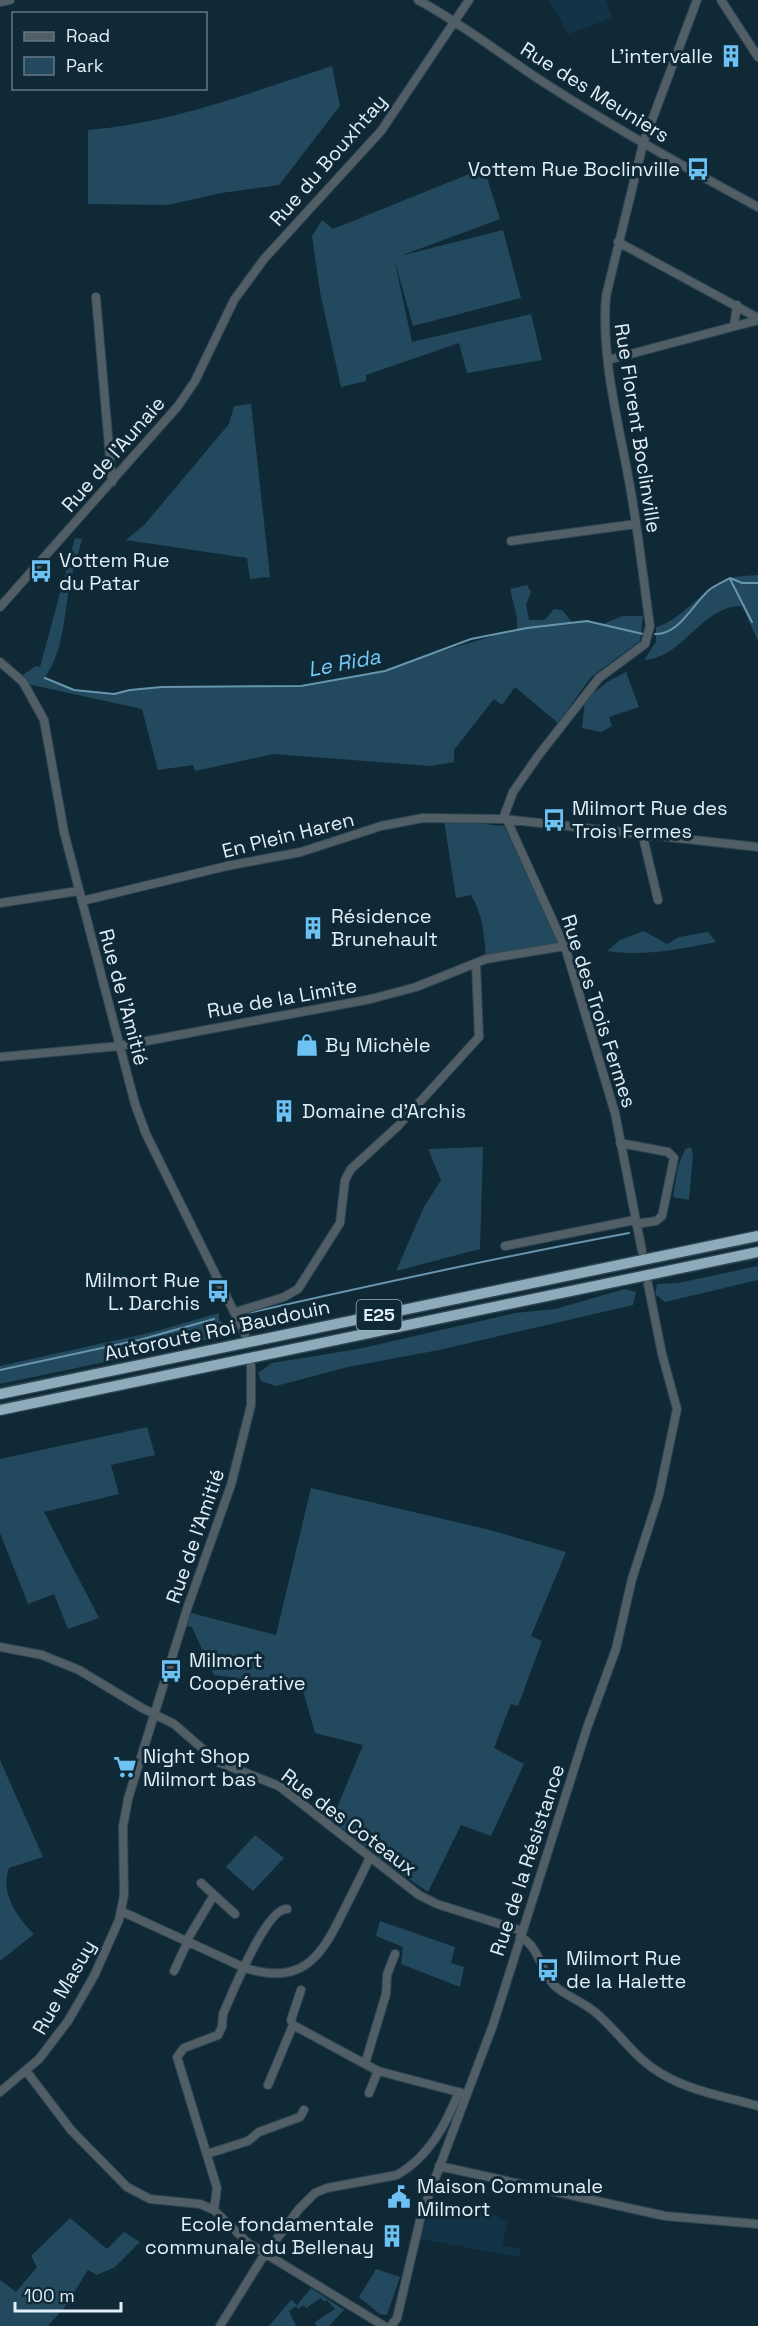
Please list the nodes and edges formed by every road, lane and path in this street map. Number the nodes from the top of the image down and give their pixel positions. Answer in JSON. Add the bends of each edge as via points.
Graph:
{"nodes":[{"id":1,"x":10,"y":0,"type":"edge"},
{"id":2,"x":418,"y":0,"type":"edge"},
{"id":3,"x":469,"y":0,"type":"edge"},
{"id":4,"x":697,"y":0,"type":"edge"},
{"id":5,"x":721,"y":0,"type":"edge"},
{"id":6,"x":0,"y":2,"type":"edge"},
{"id":7,"x":455,"y":21,"type":"junction"},
{"id":8,"x":758,"y":37,"type":"edge"},
{"id":9,"x":748,"y":41,"type":"junction"},
{"id":10,"x":758,"y":57,"type":"edge"},
{"id":11,"x":643,"y":144,"type":"junction"},
{"id":12,"x":758,"y":207,"type":"edge"},
{"id":13,"x":618,"y":242,"type":"junction"},
{"id":14,"x":96,"y":297,"type":"dead end"},
{"id":15,"x":737,"y":305,"type":"junction"},
{"id":16,"x":229,"y":308,"type":"joint"},
{"id":17,"x":758,"y":319,"type":"edge"},
{"id":18,"x":734,"y":325,"type":"junction"},
{"id":19,"x":608,"y":360,"type":"junction"},
{"id":20,"x":112,"y":482,"type":"junction"},
{"id":21,"x":636,"y":524,"type":"junction"},
{"id":22,"x":511,"y":541,"type":"dead end"},
{"id":23,"x":0,"y":607,"type":"edge"},
{"id":24,"x":0,"y":662,"type":"edge"},
{"id":25,"x":4,"y":669,"type":"edge"},
{"id":26,"x":505,"y":819,"type":"junction"},
{"id":27,"x":644,"y":837,"type":"junction"},
{"id":28,"x":758,"y":848,"type":"edge"},
{"id":29,"x":78,"y":891,"type":"junction"},
{"id":30,"x":658,"y":900,"type":"dead end"},
{"id":31,"x":81,"y":901,"type":"junction"},
{"id":32,"x":0,"y":903,"type":"edge"},
{"id":33,"x":565,"y":946,"type":"junction"},
{"id":34,"x":476,"y":963,"type":"junction"},
{"id":35,"x":120,"y":1046,"type":"junction"},
{"id":36,"x":0,"y":1057,"type":"edge"},
{"id":37,"x":620,"y":1143,"type":"junction"},
{"id":38,"x":635,"y":1222,"type":"junction"},
{"id":39,"x":758,"y":1236,"type":"edge"},
{"id":40,"x":505,"y":1246,"type":"dead end"},
{"id":41,"x":642,"y":1251,"type":"dead end"},
{"id":42,"x":758,"y":1252,"type":"edge"},
{"id":43,"x":648,"y":1284,"type":"dead end"},
{"id":44,"x":236,"y":1312,"type":"junction"},
{"id":45,"x":245,"y":1334,"type":"dead end"},
{"id":46,"x":251,"y":1366,"type":"dead end"},
{"id":47,"x":0,"y":1394,"type":"edge"},
{"id":48,"x":0,"y":1410,"type":"edge"},
{"id":49,"x":0,"y":1647,"type":"edge"},
{"id":50,"x":153,"y":1714,"type":"junction"},
{"id":51,"x":370,"y":1857,"type":"junction"},
{"id":52,"x":201,"y":1883,"type":"dead end"},
{"id":53,"x":214,"y":1895,"type":"junction"},
{"id":54,"x":287,"y":1909,"type":"dead end"},
{"id":55,"x":123,"y":1912,"type":"junction"},
{"id":56,"x":235,"y":1914,"type":"dead end"},
{"id":57,"x":521,"y":1934,"type":"junction"},
{"id":58,"x":188,"y":1941,"type":"junction"},
{"id":59,"x":395,"y":1954,"type":"dead end"},
{"id":60,"x":245,"y":1968,"type":"junction"},
{"id":61,"x":174,"y":1971,"type":"dead end"},
{"id":62,"x":301,"y":1990,"type":"dead end"},
{"id":63,"x":293,"y":2025,"type":"junction"},
{"id":64,"x":365,"y":2064,"type":"junction"},
{"id":65,"x":378,"y":2071,"type":"junction"},
{"id":66,"x":27,"y":2072,"type":"junction"},
{"id":67,"x":268,"y":2085,"type":"dead end"},
{"id":68,"x":0,"y":2092,"type":"edge"},
{"id":69,"x":369,"y":2093,"type":"dead end"},
{"id":70,"x":463,"y":2093,"type":"junction"},
{"id":71,"x":758,"y":2106,"type":"edge"},
{"id":72,"x":304,"y":2110,"type":"dead end"},
{"id":73,"x":207,"y":2154,"type":"junction"},
{"id":74,"x":439,"y":2166,"type":"junction"},
{"id":75,"x":214,"y":2210,"type":"junction"},
{"id":76,"x":758,"y":2224,"type":"edge"},
{"id":77,"x":266,"y":2253,"type":"junction"},
{"id":78,"x":220,"y":2326,"type":"edge"},
{"id":79,"x":384,"y":2326,"type":"edge"},
{"id":80,"x":391,"y":2326,"type":"edge"}],
"edges":[{"from":1,"to":6,"type":"street"},
{"from":2,"to":7,"type":"street","name":"Rue des Meuniers"},
{"from":3,"to":7,"type":"street","name":"Rue du Bouxhtay"},
{"from":4,"to":11,"type":"street","name":"Rue Florent Boclinville"},
{"from":5,"to":9,"type":"street"},
{"from":7,"to":11,"type":"street","name":"Rue des Meuniers"},
{"from":7,"to":16,"type":"street","name":"Rue du Bouxhtay","via":[[381,131],[264,259]]},
{"from":8,"to":9,"type":"street"},
{"from":9,"to":10,"type":"street"},
{"from":11,"to":12,"type":"street","name":"Rue des Meuniers"},
{"from":11,"to":13,"type":"street","name":"Rue Florent Boclinville"},
{"from":13,"to":15,"type":"street"},
{"from":13,"to":19,"type":"street","name":"Rue Florent Boclinville","via":[[606,296]]},
{"from":14,"to":20,"type":"street"},
{"from":15,"to":17,"type":"street"},
{"from":15,"to":18,"type":"street"},
{"from":16,"to":20,"type":"street","name":"Rue de l'Aunaie","via":[[190,389]]},
{"from":17,"to":18,"type":"street"},
{"from":18,"to":19,"type":"street"},
{"from":19,"to":21,"type":"street","name":"Rue Florent Boclinville"},
{"from":20,"to":23,"type":"street","name":"Rue de l'Aunaie"},
{"from":21,"to":22,"type":"street"},
{"from":21,"to":26,"type":"street","name":"Rue Florent Boclinville","via":[[649,635],[639,651],[599,678],[519,783]]},
{"from":24,"to":25,"type":"street","name":"Rue de l'Amitié"},
{"from":25,"to":29,"type":"street","name":"Rue de l'Amitié","via":[[23,682],[44,720]]},
{"from":26,"to":27,"type":"street","name":"En Plein Haren"},
{"from":26,"to":31,"type":"street","name":"En Plein Haren","via":[[423,818],[381,826],[301,852]]},
{"from":26,"to":33,"type":"street","name":"Rue des Trois Fermes"},
{"from":27,"to":28,"type":"street","name":"En Plein Haren"},
{"from":27,"to":30,"type":"street"},
{"from":29,"to":31,"type":"street","name":"Rue de l'Amitié"},
{"from":29,"to":32,"type":"street"},
{"from":31,"to":35,"type":"street","name":"Rue de l'Amitié"},
{"from":33,"to":34,"type":"street","name":"Rue de la Limite"},
{"from":33,"to":37,"type":"street","name":"Rue des Trois Fermes","via":[[615,1113]]},
{"from":34,"to":35,"type":"street","name":"Rue de la Limite","via":[[387,996]]},
{"from":34,"to":44,"type":"street","via":[[479,1037],[398,1126],[351,1169],[345,1180],[340,1223],[298,1289]]},
{"from":35,"to":36,"type":"street","name":"Rue de la Limite"},
{"from":35,"to":44,"type":"street","name":"Rue de l'Amitié","via":[[146,1134]]},
{"from":37,"to":38,"type":"street","name":"Rue des Trois Fermes"},
{"from":37,"to":38,"type":"street","via":[[668,1152],[674,1158],[662,1216],[656,1221]]},
{"from":38,"to":40,"type":"street"},
{"from":38,"to":41,"type":"street","name":"Rue des Trois Fermes"},
{"from":39,"to":47,"type":"highway","name":"Autoroute Roi Baudouin","number":"E25"},
{"from":42,"to":48,"type":"highway","name":"Autoroute Roi Baudouin","number":"E25"},
{"from":43,"to":57,"type":"street","name":"Rue de la Résistance","via":[[662,1354],[676,1398],[675,1427],[659,1495],[632,1579],[623,1628]]},
{"from":44,"to":45,"type":"street","name":"Rue de l'Amitié"},
{"from":46,"to":50,"type":"street","name":"Rue de l'Amitié","via":[[251,1405],[231,1485]]},
{"from":49,"to":50,"type":"street","name":"Rue des Coteaux","via":[[66,1663]]},
{"from":50,"to":51,"type":"street","name":"Rue des Coteaux","via":[[185,1732],[218,1762],[279,1786]]},
{"from":50,"to":55,"type":"street","name":"Rue Masuy","via":[[123,1827]]},
{"from":51,"to":57,"type":"street","name":"Rue des Coteaux","via":[[425,1898]]},
{"from":51,"to":60,"type":"street","via":[[327,1945],[312,1962],[276,1975]]},
{"from":52,"to":53,"type":"street"},
{"from":53,"to":56,"type":"street"},
{"from":53,"to":58,"type":"street"},
{"from":54,"to":60,"type":"street","via":[[279,1911],[265,1927]]},
{"from":55,"to":58,"type":"street"},
{"from":55,"to":66,"type":"street","name":"Rue Masuy","via":[[68,2021]]},
{"from":57,"to":70,"type":"street","name":"Rue de la Résistance","via":[[493,2025]]},
{"from":57,"to":71,"type":"street","via":[[556,1987],[595,2011],[661,2074]]},
{"from":58,"to":60,"type":"street"},
{"from":58,"to":61,"type":"street"},
{"from":59,"to":64,"type":"street"},
{"from":60,"to":73,"type":"street","via":[[216,2038],[184,2048],[177,2057]]},
{"from":62,"to":63,"type":"street","via":[[291,2020]]},
{"from":63,"to":64,"type":"street"},
{"from":63,"to":67,"type":"street"},
{"from":64,"to":65,"type":"street"},
{"from":65,"to":69,"type":"street"},
{"from":65,"to":70,"type":"street"},
{"from":66,"to":68,"type":"street","name":"Rue Masuy"},
{"from":66,"to":75,"type":"street","via":[[71,2130],[127,2187],[158,2201],[200,2204]]},
{"from":70,"to":74,"type":"street","name":"Rue de la Résistance"},
{"from":70,"to":77,"type":"street","via":[[444,2126],[413,2164],[397,2175],[315,2193]]},
{"from":72,"to":73,"type":"street","via":[[300,2117],[259,2132],[248,2141]]},
{"from":73,"to":75,"type":"street","via":[[218,2193]]},
{"from":74,"to":76,"type":"street","via":[[665,2216]]},
{"from":74,"to":80,"type":"street","name":"Rue de la Résistance","via":[[421,2216],[397,2318]]},
{"from":75,"to":77,"type":"street","via":[[248,2243]]},
{"from":77,"to":78,"type":"street"},
{"from":77,"to":79,"type":"street"}]}
